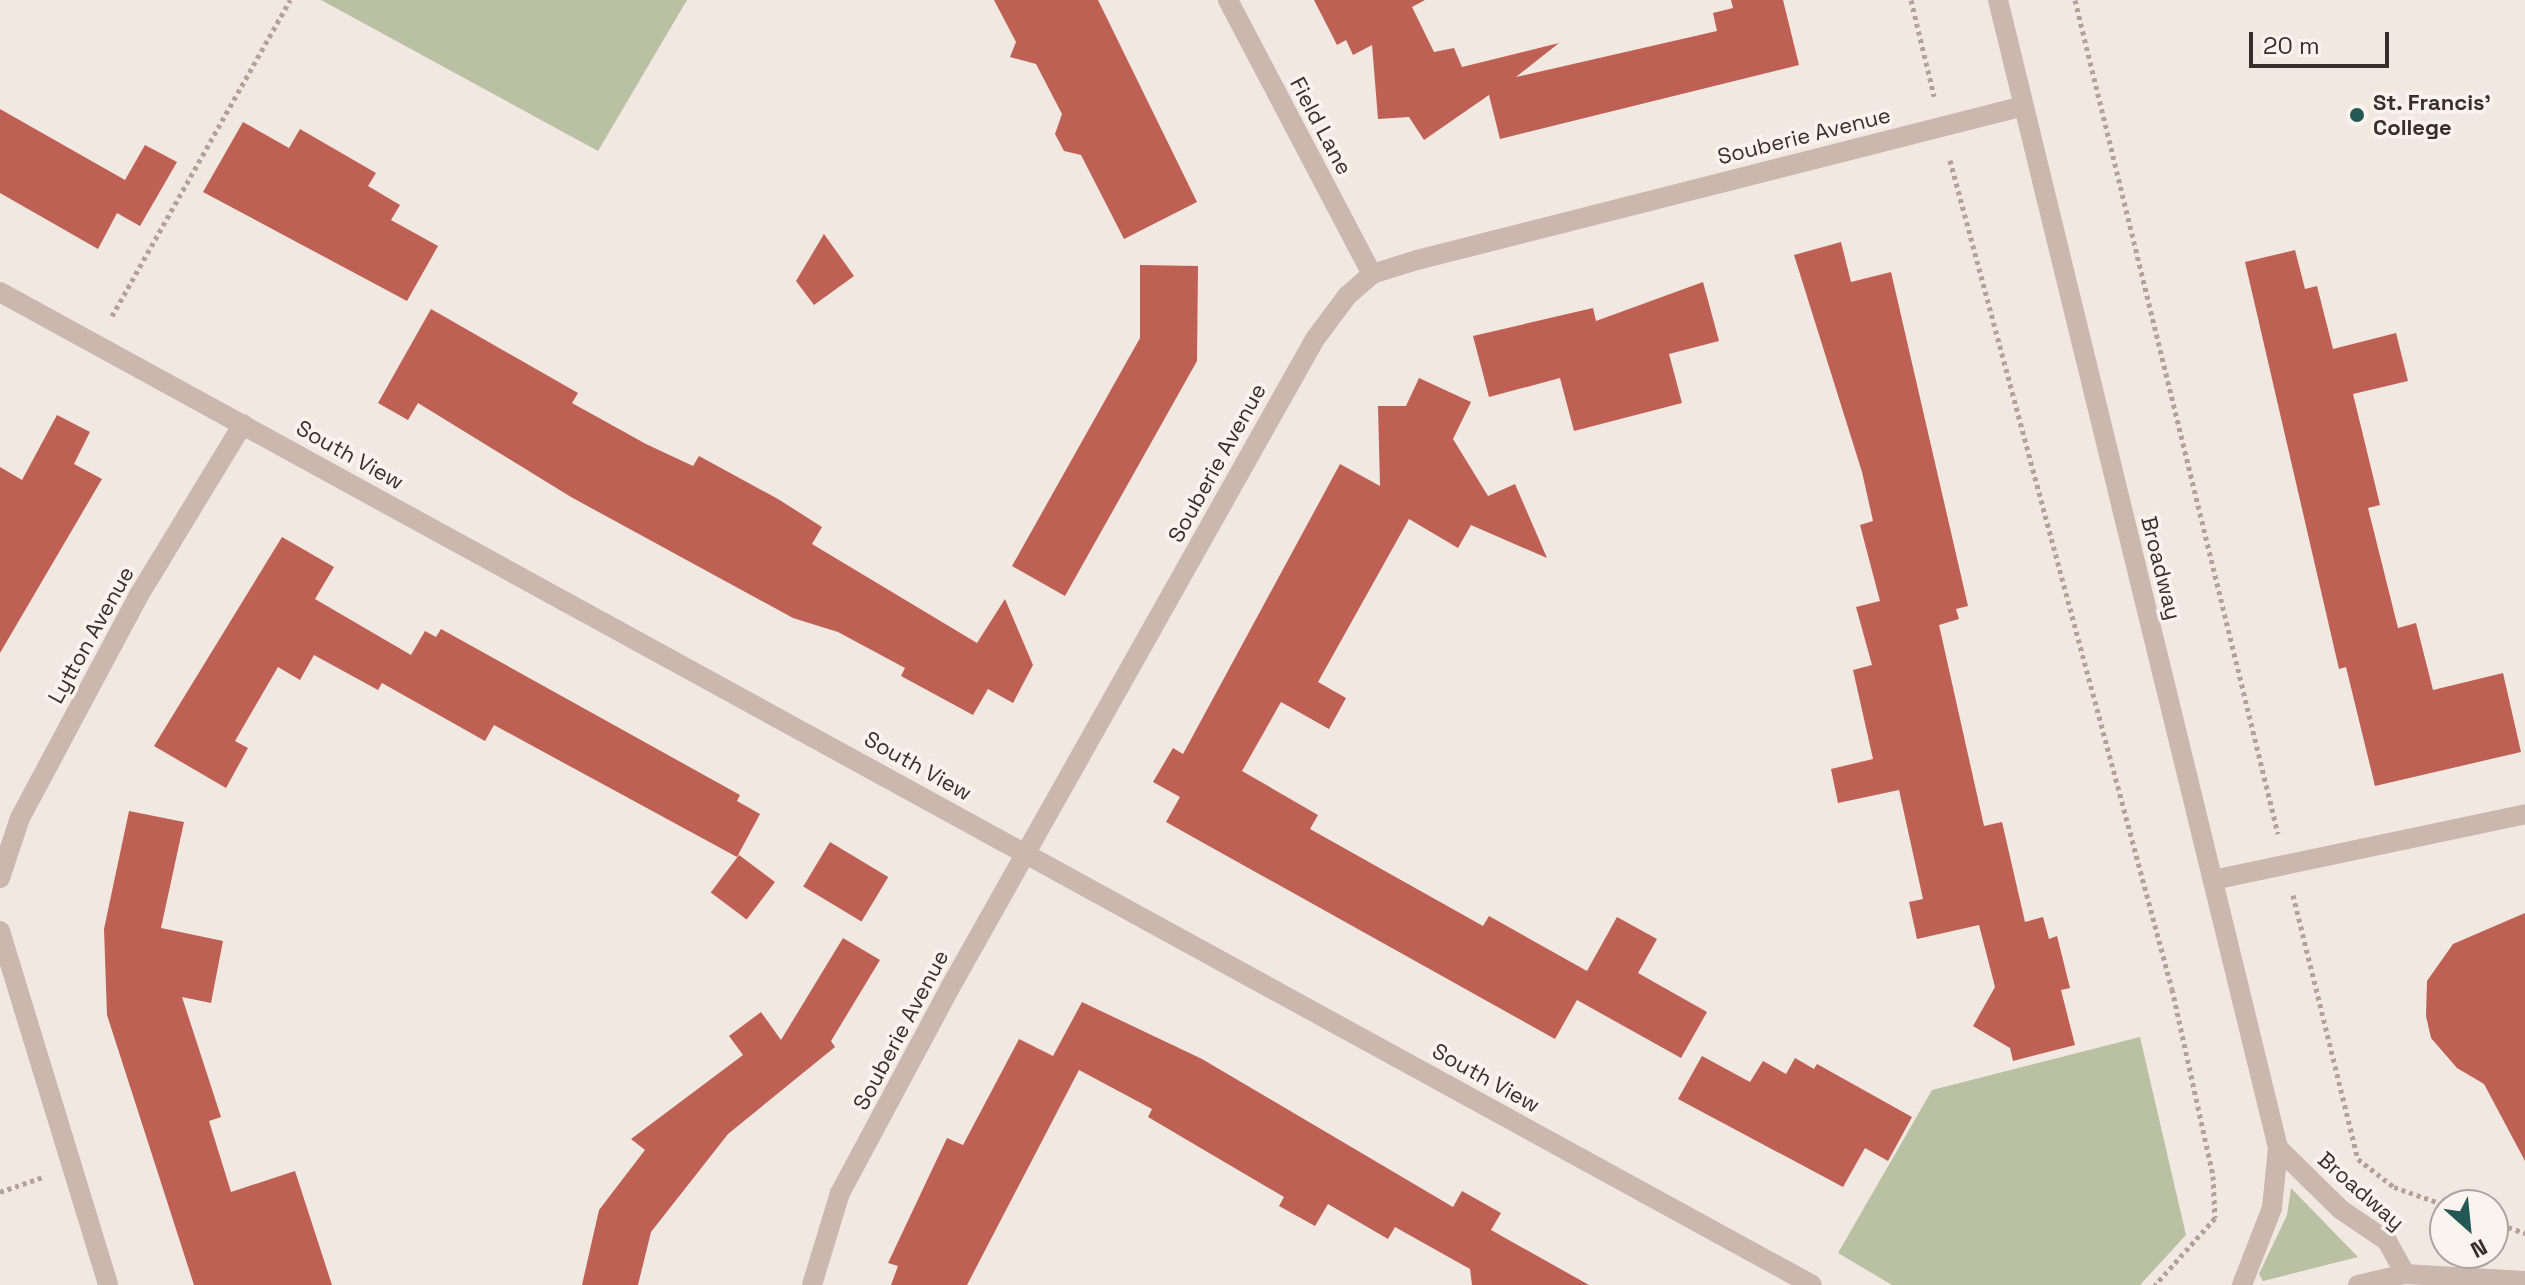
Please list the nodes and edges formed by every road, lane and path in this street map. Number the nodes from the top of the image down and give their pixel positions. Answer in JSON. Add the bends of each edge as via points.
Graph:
{"nodes":[{"id":1,"x":290,"y":0,"type":"edge"},
{"id":2,"x":1228,"y":0,"type":"edge"},
{"id":3,"x":1911,"y":0,"type":"edge"},
{"id":4,"x":1998,"y":0,"type":"edge"},
{"id":5,"x":2075,"y":0,"type":"edge"},
{"id":6,"x":2024,"y":106,"type":"junction"},
{"id":7,"x":1941,"y":126,"type":"junction"},
{"id":8,"x":1372,"y":274,"type":"junction"},
{"id":9,"x":0,"y":292,"type":"edge"},
{"id":10,"x":97,"y":342,"type":"junction"},
{"id":11,"x":243,"y":424,"type":"junction"},
{"id":12,"x":2525,"y":814,"type":"edge"},
{"id":13,"x":1025,"y":852,"type":"junction"},
{"id":14,"x":2285,"y":863,"type":"junction"},
{"id":15,"x":0,"y":878,"type":"edge"},
{"id":16,"x":2213,"y":880,"type":"junction"},
{"id":17,"x":0,"y":931,"type":"edge"},
{"id":18,"x":2278,"y":1148,"type":"junction"},
{"id":19,"x":70,"y":1168,"type":"junction"},
{"id":20,"x":0,"y":1192,"type":"edge"},
{"id":21,"x":2429,"y":1199,"type":"edge"},
{"id":22,"x":2405,"y":1274,"type":"junction"},
{"id":23,"x":2525,"y":1281,"type":"edge"},
{"id":24,"x":108,"y":1285,"type":"edge"},
{"id":25,"x":812,"y":1285,"type":"edge"},
{"id":26,"x":1812,"y":1285,"type":"edge"},
{"id":27,"x":2155,"y":1285,"type":"edge"},
{"id":28,"x":2242,"y":1285,"type":"edge"},
{"id":29,"x":2358,"y":1285,"type":"edge"}],
"edges":[{"from":1,"to":10,"type":"path"},
{"from":2,"to":8,"type":"street","name":"Field Lane"},
{"from":3,"to":7,"type":"path"},
{"from":4,"to":6,"type":"street","name":"Broadway"},
{"from":5,"to":14,"type":"path"},
{"from":6,"to":7,"type":"street","name":"Souberie Avenue"},
{"from":6,"to":16,"type":"street","name":"Broadway"},
{"from":7,"to":8,"type":"street","name":"Souberie Avenue"},
{"from":7,"to":27,"type":"path","via":[[2172,989],[2213,1176],[2215,1218]]},
{"from":8,"to":13,"type":"street","name":"Souberie Avenue","via":[[1315,339]]},
{"from":9,"to":10,"type":"street","name":"South View"},
{"from":10,"to":11,"type":"street","name":"South View"},
{"from":11,"to":13,"type":"street","name":"South View"},
{"from":11,"to":15,"type":"street","name":"Lytton Avenue","via":[[139,595],[20,818]]},
{"from":12,"to":14,"type":"street"},
{"from":13,"to":25,"type":"street","name":"Souberie Avenue","via":[[840,1193]]},
{"from":13,"to":26,"type":"street","name":"South View"},
{"from":14,"to":16,"type":"street"},
{"from":14,"to":21,"type":"path","via":[[2358,1159],[2394,1187]]},
{"from":16,"to":18,"type":"street","name":"Broadway"},
{"from":17,"to":19,"type":"street"},
{"from":18,"to":22,"type":"street","name":"Broadway","via":[[2340,1209],[2387,1241]]},
{"from":18,"to":28,"type":"street","name":"Broadway","via":[[2272,1208]]},
{"from":19,"to":20,"type":"path"},
{"from":19,"to":24,"type":"street"},
{"from":22,"to":23,"type":"street"},
{"from":22,"to":29,"type":"street"}]}
